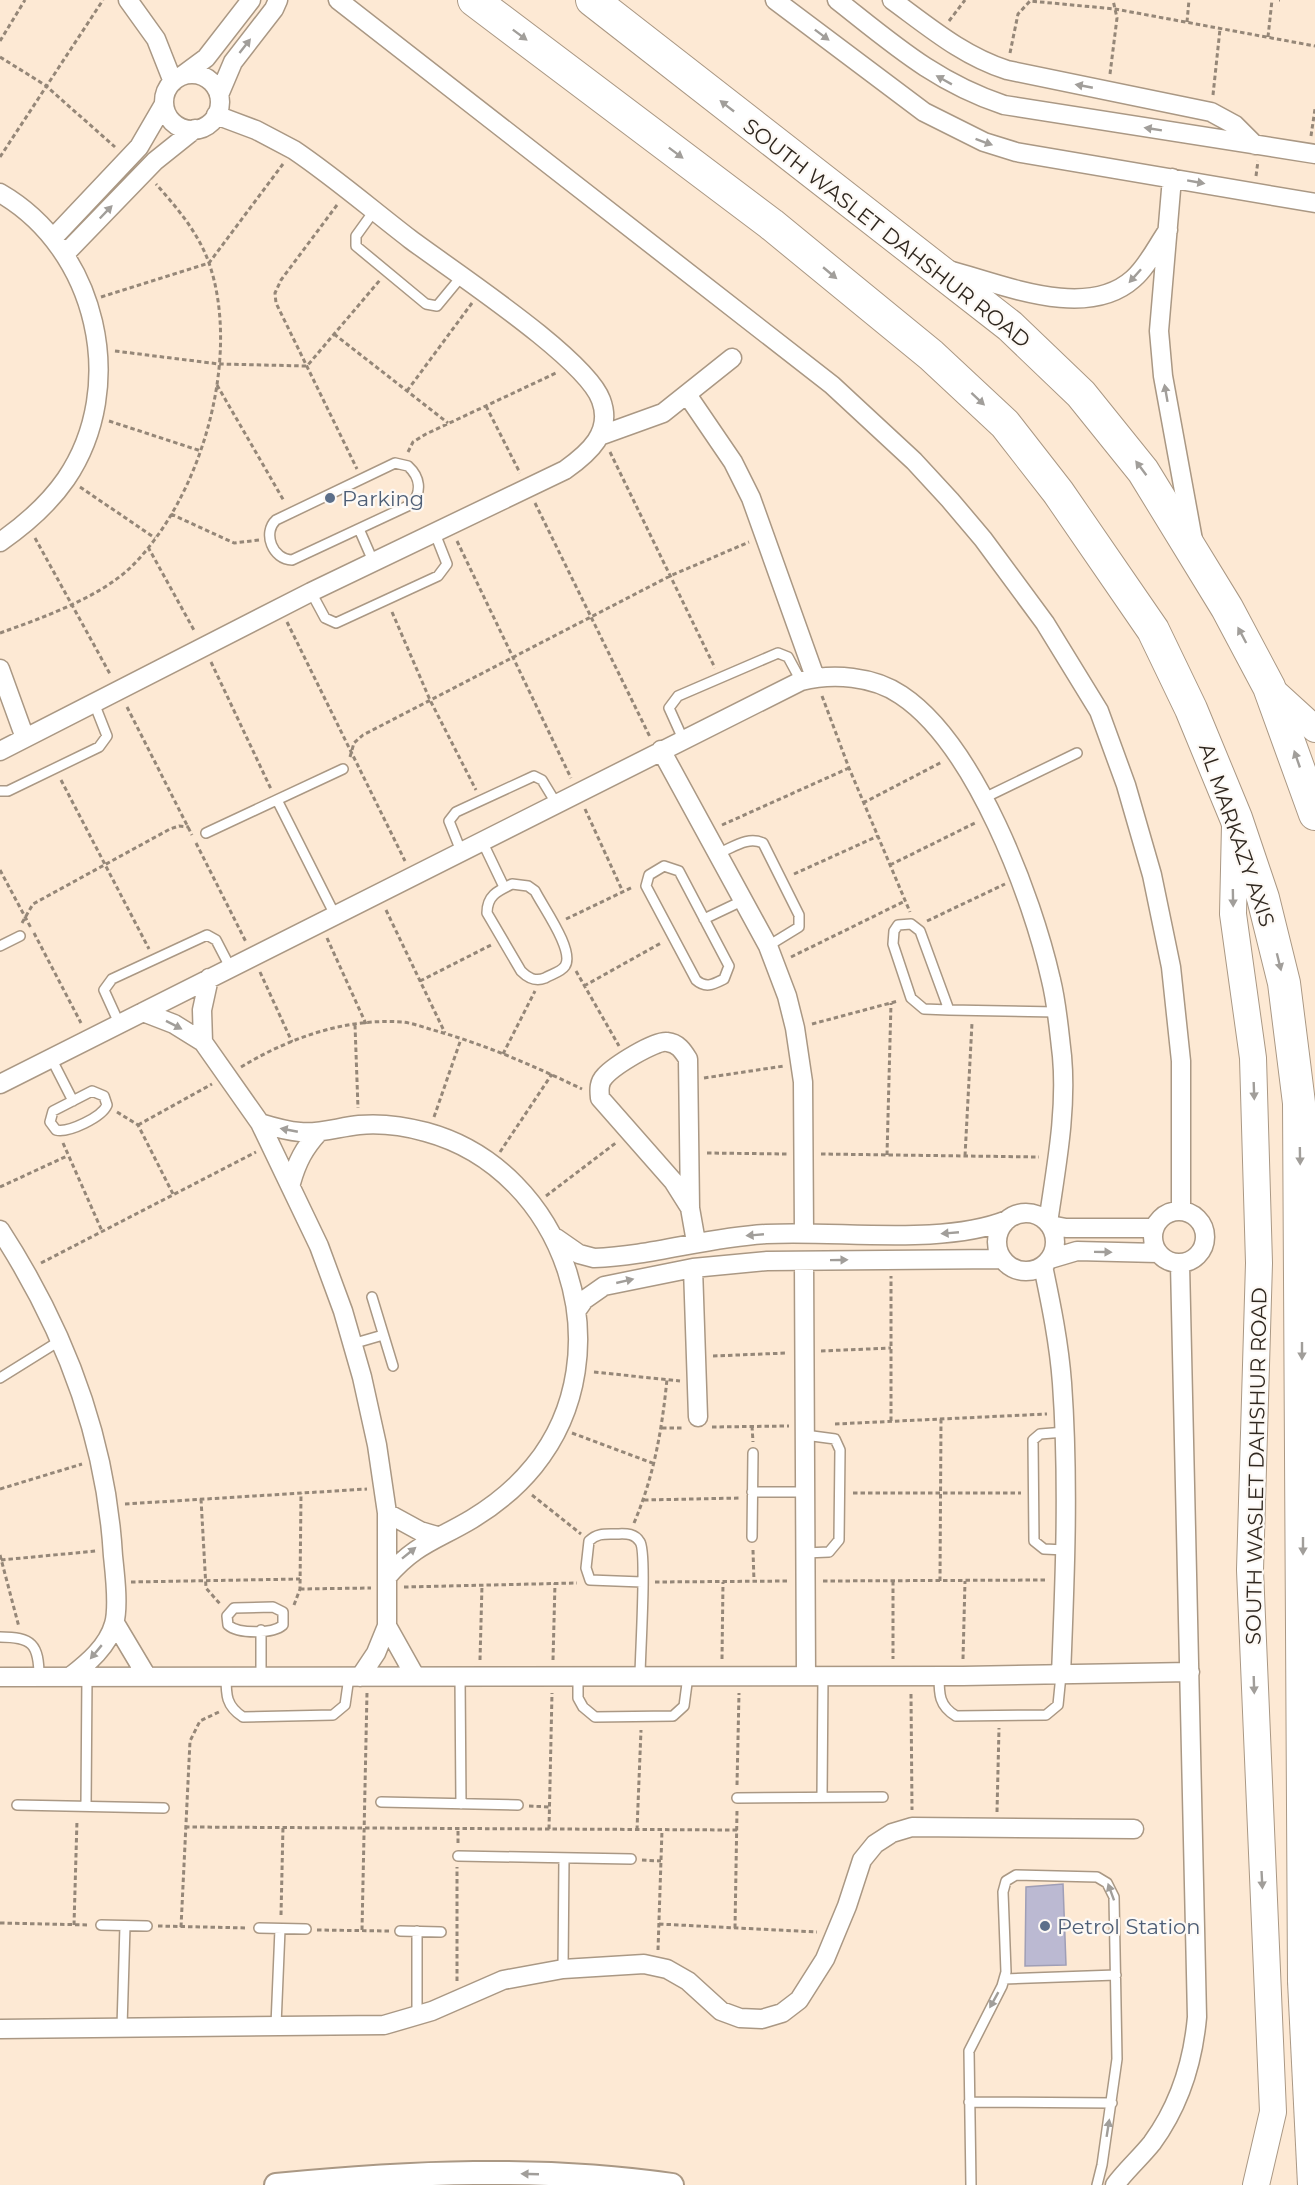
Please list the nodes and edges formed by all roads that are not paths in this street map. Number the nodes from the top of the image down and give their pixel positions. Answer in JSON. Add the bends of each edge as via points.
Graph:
{"nodes":[{"id":1,"x":128,"y":0,"type":"edge"},
{"id":2,"x":251,"y":0,"type":"edge"},
{"id":3,"x":278,"y":0,"type":"edge"},
{"id":4,"x":338,"y":0,"type":"edge"},
{"id":5,"x":474,"y":0,"type":"edge"},
{"id":6,"x":592,"y":0,"type":"edge"},
{"id":7,"x":775,"y":0,"type":"edge"},
{"id":8,"x":837,"y":0,"type":"edge"},
{"id":9,"x":892,"y":0,"type":"edge"},
{"id":10,"x":178,"y":78,"type":"junction"},
{"id":11,"x":219,"y":95,"type":"junction"},
{"id":12,"x":164,"y":104,"type":"junction"},
{"id":13,"x":216,"y":115,"type":"junction"},
{"id":14,"x":195,"y":129,"type":"junction"},
{"id":15,"x":1258,"y":145,"type":"junction"},
{"id":16,"x":1312,"y":153,"type":"edge"},
{"id":17,"x":1172,"y":178,"type":"junction"},
{"id":18,"x":0,"y":193,"type":"edge"},
{"id":19,"x":1315,"y":202,"type":"edge"},
{"id":20,"x":374,"y":212,"type":"junction"},
{"id":21,"x":1169,"y":229,"type":"junction"},
{"id":22,"x":53,"y":238,"type":"junction"},
{"id":23,"x":65,"y":254,"type":"junction"},
{"id":24,"x":931,"y":266,"type":"junction"},
{"id":25,"x":461,"y":277,"type":"junction"},
{"id":26,"x":732,"y":358,"type":"dead end"},
{"id":27,"x":688,"y":396,"type":"junction"},
{"id":28,"x":602,"y":435,"type":"junction"},
{"id":29,"x":442,"y":528,"type":"junction"},
{"id":30,"x":359,"y":529,"type":"junction"},
{"id":31,"x":0,"y":542,"type":"edge"},
{"id":32,"x":1196,"y":554,"type":"junction"},
{"id":33,"x":373,"y":561,"type":"junction"},
{"id":34,"x":311,"y":592,"type":"junction"},
{"id":35,"x":0,"y":669,"type":"edge"},
{"id":36,"x":808,"y":679,"type":"junction"},
{"id":37,"x":1269,"y":687,"type":"junction"},
{"id":38,"x":94,"y":703,"type":"junction"},
{"id":39,"x":1315,"y":729,"type":"edge"},
{"id":40,"x":25,"y":738,"type":"junction"},
{"id":41,"x":683,"y":739,"type":"junction"},
{"id":42,"x":0,"y":751,"type":"edge"},
{"id":43,"x":659,"y":751,"type":"junction"},
{"id":44,"x":1077,"y":753,"type":"dead end"},
{"id":45,"x":343,"y":769,"type":"road end"},
{"id":46,"x":0,"y":791,"type":"edge"},
{"id":47,"x":982,"y":799,"type":"junction"},
{"id":48,"x":277,"y":800,"type":"junction"},
{"id":49,"x":556,"y":803,"type":"junction"},
{"id":50,"x":1315,"y":814,"type":"edge"},
{"id":51,"x":1236,"y":818,"type":"junction"},
{"id":52,"x":206,"y":833,"type":"road end"},
{"id":53,"x":482,"y":841,"type":"junction"},
{"id":54,"x":462,"y":851,"type":"junction"},
{"id":55,"x":719,"y":853,"type":"junction"},
{"id":56,"x":504,"y":887,"type":"junction"},
{"id":57,"x":744,"y":900,"type":"junction"},
{"id":58,"x":327,"y":919,"type":"junction"},
{"id":59,"x":704,"y":919,"type":"junction"},
{"id":60,"x":20,"y":936,"type":"road end"},
{"id":61,"x":0,"y":946,"type":"edge"},
{"id":62,"x":768,"y":946,"type":"junction"},
{"id":63,"x":230,"y":966,"type":"junction"},
{"id":64,"x":209,"y":978,"type":"junction"},
{"id":65,"x":949,"y":1010,"type":"junction"},
{"id":66,"x":143,"y":1012,"type":"junction"},
{"id":67,"x":1056,"y":1012,"type":"junction"},
{"id":68,"x":118,"y":1023,"type":"junction"},
{"id":69,"x":203,"y":1042,"type":"junction"},
{"id":70,"x":51,"y":1058,"type":"junction"},
{"id":71,"x":0,"y":1083,"type":"edge"},
{"id":72,"x":73,"y":1101,"type":"junction"},
{"id":73,"x":260,"y":1123,"type":"junction"},
{"id":74,"x":319,"y":1132,"type":"junction"},
{"id":75,"x":291,"y":1183,"type":"junction"},
{"id":76,"x":690,"y":1209,"type":"junction"},
{"id":77,"x":1181,"y":1210,"type":"junction"},
{"id":78,"x":1007,"y":1220,"type":"junction"},
{"id":79,"x":1049,"y":1224,"type":"junction"},
{"id":80,"x":1154,"y":1228,"type":"junction"},
{"id":81,"x":0,"y":1230,"type":"edge"},
{"id":82,"x":804,"y":1233,"type":"junction"},
{"id":83,"x":555,"y":1237,"type":"junction"},
{"id":84,"x":696,"y":1242,"type":"junction"},
{"id":85,"x":1158,"y":1253,"type":"junction"},
{"id":86,"x":1002,"y":1259,"type":"junction"},
{"id":87,"x":804,"y":1261,"type":"junction"},
{"id":88,"x":1047,"y":1262,"type":"junction"},
{"id":89,"x":1180,"y":1264,"type":"junction"},
{"id":90,"x":693,"y":1268,"type":"junction"},
{"id":91,"x":372,"y":1297,"type":"dead end"},
{"id":92,"x":577,"y":1310,"type":"junction"},
{"id":93,"x":384,"y":1335,"type":"junction"},
{"id":94,"x":61,"y":1340,"type":"junction"},
{"id":95,"x":352,"y":1344,"type":"junction"},
{"id":96,"x":393,"y":1366,"type":"dead end"},
{"id":97,"x":0,"y":1378,"type":"edge"},
{"id":98,"x":1064,"y":1423,"type":"junction"},
{"id":99,"x":697,"y":1424,"type":"road end"},
{"id":100,"x":805,"y":1430,"type":"junction"},
{"id":101,"x":753,"y":1453,"type":"dead end"},
{"id":102,"x":805,"y":1492,"type":"junction"},
{"id":103,"x":752,"y":1495,"type":"junction"},
{"id":104,"x":387,"y":1513,"type":"junction"},
{"id":105,"x":437,"y":1536,"type":"junction"},
{"id":106,"x":752,"y":1537,"type":"road end"},
{"id":107,"x":1065,"y":1550,"type":"junction"},
{"id":108,"x":805,"y":1553,"type":"junction"},
{"id":109,"x":387,"y":1582,"type":"junction"},
{"id":110,"x":642,"y":1582,"type":"junction"},
{"id":111,"x":115,"y":1623,"type":"junction"},
{"id":112,"x":387,"y":1626,"type":"junction"},
{"id":113,"x":261,"y":1630,"type":"junction"},
{"id":114,"x":0,"y":1637,"type":"edge"},
{"id":115,"x":1190,"y":1672,"type":"junction"},
{"id":116,"x":146,"y":1675,"type":"junction"},
{"id":117,"x":1061,"y":1675,"type":"junction"},
{"id":118,"x":79,"y":1676,"type":"junction"},
{"id":119,"x":226,"y":1676,"type":"junction"},
{"id":120,"x":261,"y":1676,"type":"junction"},
{"id":121,"x":578,"y":1676,"type":"junction"},
{"id":122,"x":640,"y":1676,"type":"junction"},
{"id":123,"x":688,"y":1676,"type":"junction"},
{"id":124,"x":815,"y":1676,"type":"junction"},
{"id":125,"x":939,"y":1676,"type":"junction"},
{"id":126,"x":0,"y":1677,"type":"edge"},
{"id":127,"x":39,"y":1677,"type":"junction"},
{"id":128,"x":358,"y":1677,"type":"junction"},
{"id":129,"x":415,"y":1677,"type":"junction"},
{"id":130,"x":460,"y":1677,"type":"junction"},
{"id":131,"x":822,"y":1797,"type":"junction"},
{"id":132,"x":883,"y":1797,"type":"dead end"},
{"id":133,"x":737,"y":1798,"type":"dead end"},
{"id":134,"x":381,"y":1802,"type":"dead end"},
{"id":135,"x":17,"y":1804,"type":"dead end"},
{"id":136,"x":461,"y":1804,"type":"junction"},
{"id":137,"x":518,"y":1805,"type":"road end"},
{"id":138,"x":81,"y":1806,"type":"junction"},
{"id":139,"x":164,"y":1808,"type":"dead end"},
{"id":140,"x":1134,"y":1829,"type":"dead end"},
{"id":141,"x":458,"y":1856,"type":"road end"},
{"id":142,"x":564,"y":1858,"type":"junction"},
{"id":143,"x":631,"y":1859,"type":"road end"},
{"id":144,"x":101,"y":1925,"type":"road end"},
{"id":145,"x":125,"y":1926,"type":"junction"},
{"id":146,"x":147,"y":1926,"type":"road end"},
{"id":147,"x":259,"y":1928,"type":"road end"},
{"id":148,"x":280,"y":1929,"type":"junction"},
{"id":149,"x":306,"y":1929,"type":"road end"},
{"id":150,"x":399,"y":1931,"type":"road end"},
{"id":151,"x":417,"y":1931,"type":"junction"},
{"id":152,"x":441,"y":1932,"type":"dead end"},
{"id":153,"x":563,"y":1969,"type":"junction"},
{"id":154,"x":1116,"y":1975,"type":"junction"},
{"id":155,"x":1004,"y":1979,"type":"junction"},
{"id":156,"x":417,"y":2016,"type":"junction"},
{"id":157,"x":276,"y":2025,"type":"junction"},
{"id":158,"x":122,"y":2027,"type":"junction"},
{"id":159,"x":0,"y":2029,"type":"edge"},
{"id":160,"x":969,"y":2102,"type":"junction"},
{"id":161,"x":1112,"y":2103,"type":"junction"},
{"id":162,"x":1315,"y":2177,"type":"edge"},
{"id":163,"x":276,"y":2185,"type":"edge"},
{"id":164,"x":672,"y":2185,"type":"edge"},
{"id":165,"x":971,"y":2185,"type":"edge"},
{"id":166,"x":1097,"y":2185,"type":"edge"},
{"id":167,"x":1115,"y":2185,"type":"edge"},
{"id":168,"x":1256,"y":2185,"type":"edge"},
{"id":169,"x":1295,"y":2185,"type":"edge"},
{"id":170,"x":1314,"y":2185,"type":"edge"}],
"edges":[{"from":1,"to":10,"type":"street"},
{"from":2,"to":10,"type":"street","via":[[206,58]]},
{"from":11,"to":3,"type":"street","one_way":true,"via":[[233,62]]},
{"from":4,"to":77,"type":"street","via":[[832,385],[950,500],[1045,623],[1099,711],[1152,875],[1171,967],[1180,1049]]},
{"from":5,"to":51,"type":"highway","name":"AL MARKAZY AXIS","one_way":true,"via":[[771,224],[931,355],[1005,424],[1058,492],[1153,630]]},
{"from":24,"to":6,"type":"highway","name":"SOUTH WASLET DAHSHUR ROAD","one_way":true},
{"from":7,"to":17,"type":"street","one_way":true,"via":[[924,112],[953,129],[1016,152]]},
{"from":15,"to":8,"type":"street","one_way":true,"via":[[1035,111],[973,95],[917,63]]},
{"from":15,"to":9,"type":"street","one_way":true,"via":[[1235,125],[1211,112],[1007,70],[960,50]]},
{"from":10,"to":11,"type":"street","via":[[192,74],[209,80]]},
{"from":10,"to":12,"type":"street","via":[[166,92]]},
{"from":11,"to":13,"type":"street"},
{"from":12,"to":14,"type":"street","via":[[171,120]]},
{"from":12,"to":22,"type":"street","via":[[146,137]]},
{"from":13,"to":14,"type":"street","via":[[211,122]]},
{"from":13,"to":20,"type":"street","via":[[256,129],[294,150]]},
{"from":23,"to":14,"type":"street","one_way":true,"via":[[144,172]]},
{"from":15,"to":16,"type":"street"},
{"from":17,"to":19,"type":"street","one_way":true},
{"from":17,"to":21,"type":"street"},
{"from":18,"to":22,"type":"street","via":[[33,217]]},
{"from":20,"to":25,"type":"street"},
{"from":20,"to":25,"type":"lane","via":[[356,236],[356,246],[426,304],[437,306]]},
{"from":21,"to":24,"type":"street","one_way":true,"via":[[1136,277],[1113,292],[1085,300],[1055,297]]},
{"from":32,"to":21,"type":"street","one_way":true,"via":[[1161,357],[1159,331]]},
{"from":22,"to":23,"type":"street"},
{"from":23,"to":31,"type":"street","via":[[88,301],[98,349],[99,383],[93,416],[67,478],[27,523]]},
{"from":32,"to":24,"type":"highway","name":"SOUTH WASLET DAHSHUR ROAD","one_way":true,"via":[[1143,471],[1081,394],[1010,326]]},
{"from":25,"to":28,"type":"street","via":[[593,384],[602,400]]},
{"from":26,"to":27,"type":"street"},
{"from":27,"to":28,"type":"street","via":[[663,413]]},
{"from":27,"to":36,"type":"street","via":[[733,462],[766,535]]},
{"from":28,"to":29,"type":"street","via":[[565,470]]},
{"from":29,"to":33,"type":"street"},
{"from":29,"to":34,"type":"lane","via":[[447,564],[443,571],[387,601],[336,623],[326,618]]},
{"from":30,"to":30,"type":"lane","via":[[412,504],[419,485],[408,466],[395,463],[291,513],[272,524],[269,537],[276,554],[292,560]]},
{"from":30,"to":33,"type":"lane"},
{"from":37,"to":32,"type":"highway","name":"SOUTH WASLET DAHSHUR ROAD","one_way":true},
{"from":33,"to":34,"type":"street"},
{"from":34,"to":38,"type":"street"},
{"from":35,"to":40,"type":"street"},
{"from":36,"to":41,"type":"street"},
{"from":36,"to":41,"type":"lane","via":[[778,652],[720,677],[673,701],[670,715]]},
{"from":36,"to":47,"type":"street","via":[[873,681],[901,694],[925,715],[956,755]]},
{"from":37,"to":39,"type":"main road","name":"SOUTH WASLET DAHSHUR ROAD"},
{"from":50,"to":37,"type":"highway","one_way":true},
{"from":38,"to":40,"type":"street"},
{"from":38,"to":46,"type":"lane","via":[[106,729],[103,742]]},
{"from":40,"to":42,"type":"street"},
{"from":41,"to":43,"type":"street"},
{"from":43,"to":49,"type":"street"},
{"from":43,"to":55,"type":"street"},
{"from":44,"to":47,"type":"lane"},
{"from":45,"to":48,"type":"lane"},
{"from":47,"to":67,"type":"street","via":[[1019,877],[1046,958]]},
{"from":48,"to":52,"type":"lane"},
{"from":48,"to":58,"type":"lane"},
{"from":49,"to":53,"type":"street"},
{"from":49,"to":54,"type":"lane","via":[[542,780],[534,776],[456,812],[449,821]]},
{"from":51,"to":168,"type":"main road","name":"SOUTH WASLET DAHSHUR ROAD","one_way":true,"via":[[1233,914],[1254,1081],[1259,1263],[1250,1570],[1273,2112]]},
{"from":51,"to":170,"type":"highway","name":"AL MARKAZY AXIS","one_way":true,"bridge":true,"via":[[1263,898],[1284,983],[1299,1103],[1304,1981]]},
{"from":53,"to":54,"type":"street"},
{"from":53,"to":56,"type":"lane"},
{"from":54,"to":58,"type":"street"},
{"from":55,"to":57,"type":"street"},
{"from":55,"to":62,"type":"lane","via":[[745,841],[763,843],[799,915],[798,927]]},
{"from":56,"to":56,"type":"lane","via":[[496,891],[487,905],[487,913],[521,971],[526,977],[541,980],[561,970],[568,951],[535,891],[520,884]]},
{"from":57,"to":59,"type":"lane"},
{"from":57,"to":62,"type":"street"},
{"from":58,"to":63,"type":"street"},
{"from":59,"to":59,"type":"lane","via":[[679,871],[663,866],[652,871],[646,886],[700,984],[710,986],[724,979],[729,966]]},
{"from":60,"to":61,"type":"lane"},
{"from":62,"to":82,"type":"street","via":[[795,1028],[801,1063]]},
{"from":63,"to":64,"type":"street"},
{"from":63,"to":68,"type":"lane","via":[[216,940],[207,935],[112,979],[104,990],[105,998]]},
{"from":64,"to":66,"type":"street"},
{"from":64,"to":69,"type":"street","via":[[202,1010]]},
{"from":65,"to":65,"type":"lane","via":[[916,926],[898,926],[892,937],[911,998],[924,1009]]},
{"from":65,"to":67,"type":"lane"},
{"from":66,"to":68,"type":"street"},
{"from":66,"to":69,"type":"street","one_way":true,"via":[[174,1024]]},
{"from":67,"to":79,"type":"street","via":[[1064,1109]]},
{"from":68,"to":70,"type":"street"},
{"from":69,"to":73,"type":"street"},
{"from":70,"to":71,"type":"street"},
{"from":70,"to":72,"type":"lane"},
{"from":72,"to":72,"type":"lane","via":[[51,1114],[50,1122],[56,1130],[64,1131],[105,1109],[107,1101],[97,1091]]},
{"from":74,"to":73,"type":"street","one_way":true,"via":[[299,1132]]},
{"from":73,"to":75,"type":"street"},
{"from":74,"to":75,"type":"street","via":[[296,1164]]},
{"from":74,"to":83,"type":"street","via":[[358,1125],[404,1127],[473,1151],[493,1164],[534,1204]]},
{"from":75,"to":95,"type":"street","via":[[319,1246]]},
{"from":76,"to":76,"type":"street","via":[[688,1059],[680,1047],[666,1041],[652,1045],[605,1076],[599,1085],[600,1098],[673,1181]]},
{"from":76,"to":84,"type":"street"},
{"from":77,"to":80,"type":"street","via":[[1162,1217]]},
{"from":77,"to":89,"type":"street","via":[[1200,1221],[1205,1242],[1194,1259]]},
{"from":78,"to":79,"type":"street","via":[[1014,1215],[1033,1213]]},
{"from":78,"to":82,"type":"street","one_way":true,"via":[[949,1234]]},
{"from":78,"to":86,"type":"street","via":[[1001,1226],[997,1243]]},
{"from":79,"to":80,"type":"street","via":[[1074,1228]]},
{"from":79,"to":88,"type":"street","via":[[1055,1242]]},
{"from":80,"to":85,"type":"street","via":[[1153,1241]]},
{"from":81,"to":94,"type":"street"},
{"from":82,"to":84,"type":"street","one_way":true},
{"from":83,"to":84,"type":"street","via":[[579,1254],[594,1258]]},
{"from":83,"to":92,"type":"street","via":[[568,1269]]},
{"from":88,"to":85,"type":"street","one_way":true,"via":[[1077,1251]]},
{"from":85,"to":89,"type":"street","via":[[1167,1261]]},
{"from":87,"to":86,"type":"street","one_way":true},
{"from":86,"to":88,"type":"street","via":[[1017,1270],[1035,1270]]},
{"from":87,"to":90,"type":"street"},
{"from":87,"to":100,"type":"street"},
{"from":88,"to":98,"type":"street"},
{"from":89,"to":115,"type":"street"},
{"from":92,"to":90,"type":"street","one_way":true,"via":[[604,1286]]},
{"from":90,"to":99,"type":"street"},
{"from":91,"to":93,"type":"lane"},
{"from":92,"to":105,"type":"street","via":[[576,1370],[570,1399],[548,1448],[517,1484],[471,1520]]},
{"from":93,"to":95,"type":"lane"},
{"from":93,"to":96,"type":"lane"},
{"from":94,"to":97,"type":"lane"},
{"from":94,"to":111,"type":"street","via":[[78,1379],[110,1505]]},
{"from":95,"to":104,"type":"street","via":[[377,1445]]},
{"from":98,"to":107,"type":"street"},
{"from":98,"to":107,"type":"lane","via":[[1033,1440],[1032,1493],[1034,1541],[1044,1549]]},
{"from":100,"to":102,"type":"street"},
{"from":100,"to":108,"type":"lane","via":[[828,1436],[838,1444],[840,1493],[837,1545],[829,1552]]},
{"from":101,"to":103,"type":"lane"},
{"from":102,"to":103,"type":"lane"},
{"from":102,"to":108,"type":"street"},
{"from":103,"to":106,"type":"lane"},
{"from":104,"to":105,"type":"street"},
{"from":104,"to":109,"type":"street"},
{"from":109,"to":105,"type":"street","one_way":true,"via":[[401,1560]]},
{"from":107,"to":117,"type":"street"},
{"from":108,"to":124,"type":"street"},
{"from":109,"to":112,"type":"street"},
{"from":110,"to":110,"type":"lane","via":[[642,1547],[635,1536],[600,1534],[589,1541],[586,1575],[596,1582]]},
{"from":110,"to":122,"type":"lane"},
{"from":111,"to":116,"type":"street"},
{"from":111,"to":118,"type":"street","one_way":true},
{"from":112,"to":128,"type":"street","via":[[376,1653]]},
{"from":112,"to":129,"type":"street"},
{"from":113,"to":113,"type":"lane","via":[[231,1628],[226,1621],[231,1609],[273,1607],[283,1612],[281,1628]]},
{"from":113,"to":120,"type":"lane"},
{"from":114,"to":127,"type":"lane","via":[[21,1637],[30,1643],[39,1657]]},
{"from":115,"to":117,"type":"street"},
{"from":115,"to":167,"type":"street","via":[[1195,2037],[1186,2075],[1165,2122]]},
{"from":116,"to":118,"type":"street"},
{"from":116,"to":119,"type":"street"},
{"from":117,"to":125,"type":"street"},
{"from":117,"to":125,"type":"lane","via":[[1058,1704],[1046,1715],[1000,1716],[956,1716],[947,1711],[939,1698]]},
{"from":118,"to":127,"type":"street"},
{"from":118,"to":138,"type":"lane"},
{"from":119,"to":120,"type":"street"},
{"from":119,"to":128,"type":"lane","via":[[226,1698],[243,1717],[333,1715],[345,1705]]},
{"from":120,"to":128,"type":"street"},
{"from":121,"to":122,"type":"street"},
{"from":121,"to":123,"type":"lane","via":[[578,1698],[582,1707],[595,1717],[673,1716],[687,1698]]},
{"from":121,"to":130,"type":"street"},
{"from":122,"to":123,"type":"street"},
{"from":123,"to":124,"type":"street"},
{"from":124,"to":125,"type":"street"},
{"from":124,"to":131,"type":"lane"},
{"from":126,"to":127,"type":"street"},
{"from":128,"to":129,"type":"street"},
{"from":129,"to":130,"type":"street"},
{"from":130,"to":136,"type":"lane"},
{"from":131,"to":132,"type":"lane"},
{"from":131,"to":133,"type":"lane"},
{"from":134,"to":136,"type":"lane"},
{"from":135,"to":138,"type":"lane"},
{"from":136,"to":137,"type":"lane"},
{"from":138,"to":139,"type":"lane"},
{"from":140,"to":153,"type":"street","via":[[912,1827],[892,1833],[875,1844],[862,1860],[837,1933],[799,2000],[782,2013],[762,2019],[741,2018],[721,2011],[688,1981],[658,1967],[644,1964]]},
{"from":141,"to":142,"type":"lane"},
{"from":142,"to":143,"type":"lane"},
{"from":142,"to":153,"type":"lane"},
{"from":144,"to":145,"type":"lane"},
{"from":145,"to":146,"type":"lane"},
{"from":145,"to":158,"type":"lane"},
{"from":147,"to":148,"type":"lane"},
{"from":148,"to":149,"type":"lane"},
{"from":148,"to":157,"type":"lane"},
{"from":150,"to":151,"type":"lane"},
{"from":151,"to":152,"type":"lane"},
{"from":151,"to":156,"type":"lane"},
{"from":153,"to":156,"type":"street","via":[[504,1980]]},
{"from":154,"to":155,"type":"lane"},
{"from":154,"to":155,"type":"lane","one_way":true,"via":[[1114,1897],[1107,1883],[1091,1876],[1016,1875],[1004,1886]]},
{"from":154,"to":161,"type":"lane","via":[[1118,2034]]},
{"from":155,"to":160,"type":"lane","one_way":true,"via":[[969,2051]]},
{"from":156,"to":157,"type":"street","via":[[384,2025]]},
{"from":157,"to":158,"type":"street"},
{"from":158,"to":159,"type":"street"},
{"from":160,"to":161,"type":"lane"},
{"from":160,"to":165,"type":"lane"},
{"from":166,"to":161,"type":"lane","one_way":true},
{"from":162,"to":169,"type":"main road"},
{"from":164,"to":163,"type":"street","one_way":true,"via":[[620,2177],[488,2172],[356,2177]]}]}
